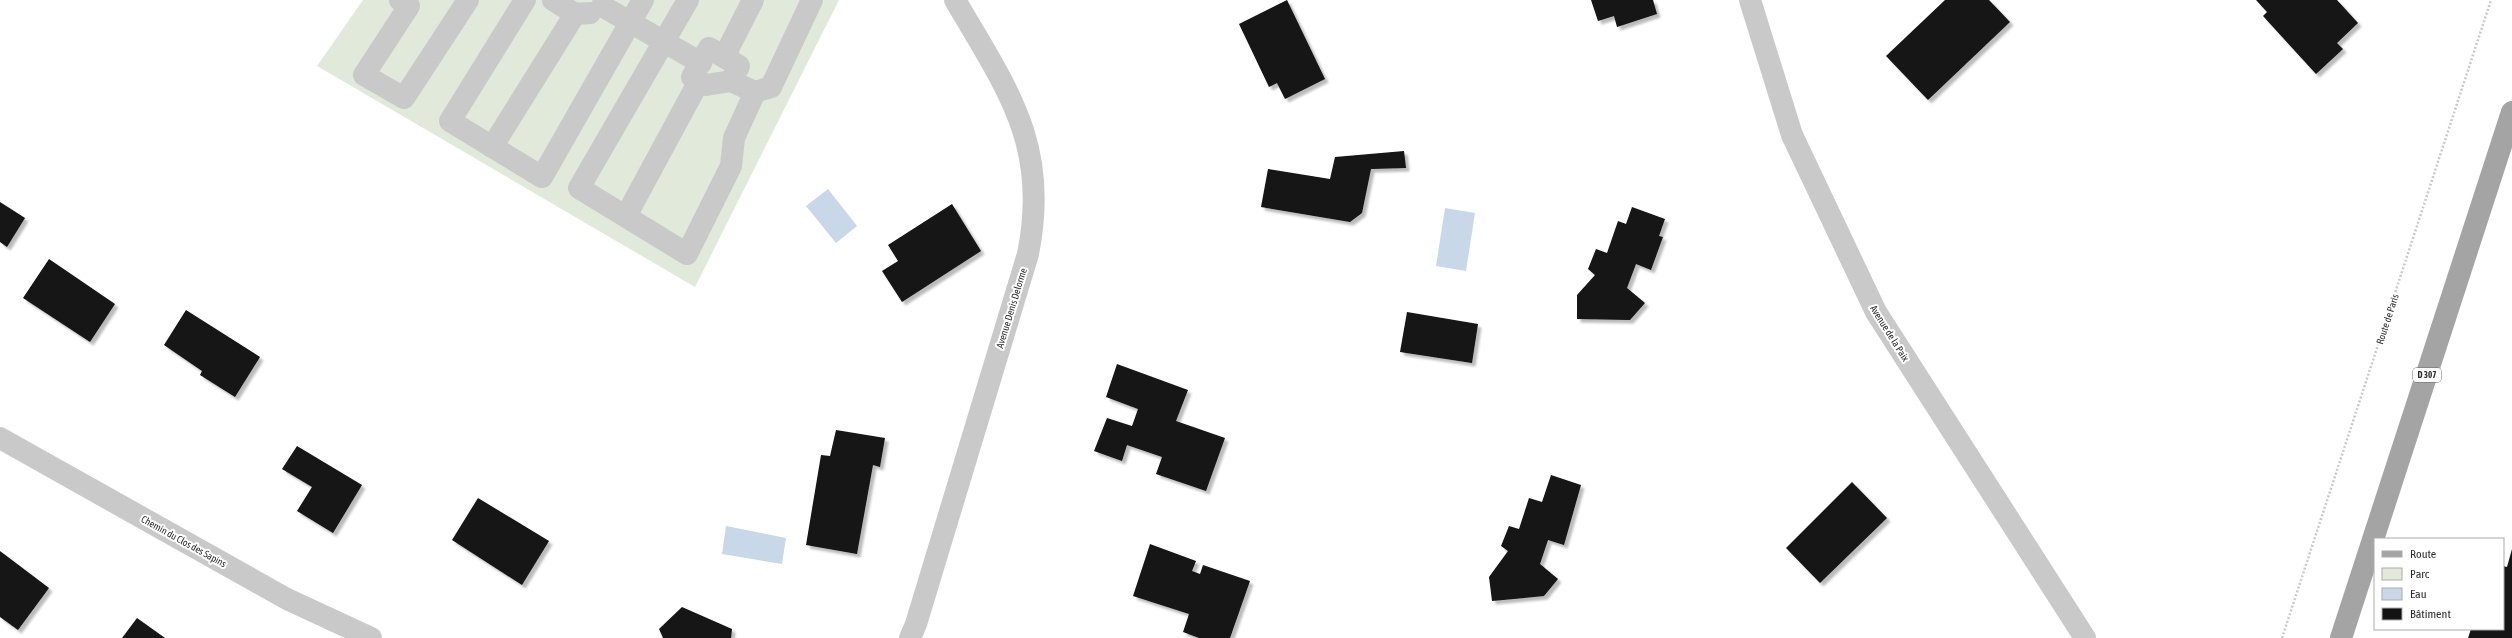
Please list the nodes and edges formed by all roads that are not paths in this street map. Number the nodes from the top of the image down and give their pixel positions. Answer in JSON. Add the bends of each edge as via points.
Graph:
{"nodes":[{"id":1,"x":468,"y":0,"type":"edge"},
{"id":2,"x":525,"y":0,"type":"edge"},
{"id":3,"x":553,"y":0,"type":"edge"},
{"id":4,"x":642,"y":0,"type":"edge"},
{"id":5,"x":688,"y":0,"type":"edge"},
{"id":6,"x":753,"y":0,"type":"edge"},
{"id":7,"x":812,"y":0,"type":"edge"},
{"id":8,"x":955,"y":0,"type":"edge"},
{"id":9,"x":1750,"y":0,"type":"edge"},
{"id":10,"x":407,"y":2,"type":"edge"},
{"id":11,"x":604,"y":3,"type":"edge"},
{"id":12,"x":575,"y":14,"type":"junction"},
{"id":13,"x":630,"y":22,"type":"junction"},
{"id":14,"x":664,"y":41,"type":"junction"},
{"id":15,"x":724,"y":57,"type":"junction"},
{"id":16,"x":700,"y":72,"type":"junction"},
{"id":17,"x":731,"y":81,"type":"junction"},
{"id":18,"x":755,"y":92,"type":"junction"},
{"id":19,"x":2512,"y":112,"type":"edge"},
{"id":20,"x":492,"y":147,"type":"junction"},
{"id":21,"x":626,"y":216,"type":"junction"},
{"id":22,"x":0,"y":438,"type":"edge"},
{"id":23,"x":914,"y":633,"type":"edge"},
{"id":24,"x":371,"y":638,"type":"edge"},
{"id":25,"x":2085,"y":638,"type":"edge"},
{"id":26,"x":2341,"y":638,"type":"edge"}],
"edges":[{"from":1,"to":10,"type":"street","via":[[404,98],[364,75]]},
{"from":2,"to":20,"type":"street","via":[[450,121]]},
{"from":3,"to":12,"type":"street"},
{"from":4,"to":13,"type":"street"},
{"from":5,"to":14,"type":"street"},
{"from":6,"to":15,"type":"street"},
{"from":7,"to":18,"type":"street","via":[[771,88]]},
{"from":8,"to":23,"type":"street","name":"Avenue Denis Delorme","via":[[1016,109],[1028,142],[1035,204],[1028,254]]},
{"from":9,"to":25,"type":"street","name":"Avenue de la Paix","via":[[1792,135],[1876,312]]},
{"from":11,"to":12,"type":"street","via":[[599,12]]},
{"from":11,"to":13,"type":"street"},
{"from":12,"to":20,"type":"street"},
{"from":13,"to":14,"type":"street"},
{"from":13,"to":20,"type":"street","via":[[542,177]]},
{"from":14,"to":16,"type":"street"},
{"from":14,"to":21,"type":"street","via":[[579,188]]},
{"from":15,"to":16,"type":"street","via":[[709,48]]},
{"from":15,"to":17,"type":"street","via":[[739,66]]},
{"from":16,"to":17,"type":"street","via":[[706,85]]},
{"from":16,"to":21,"type":"street"},
{"from":17,"to":18,"type":"street"},
{"from":18,"to":21,"type":"street","via":[[734,138],[731,166],[687,254]]},
{"from":19,"to":26,"type":"main road","number":"D 307"},
{"from":22,"to":24,"type":"street","name":"Chemin du Clos des Sapins","via":[[287,599]]}]}
